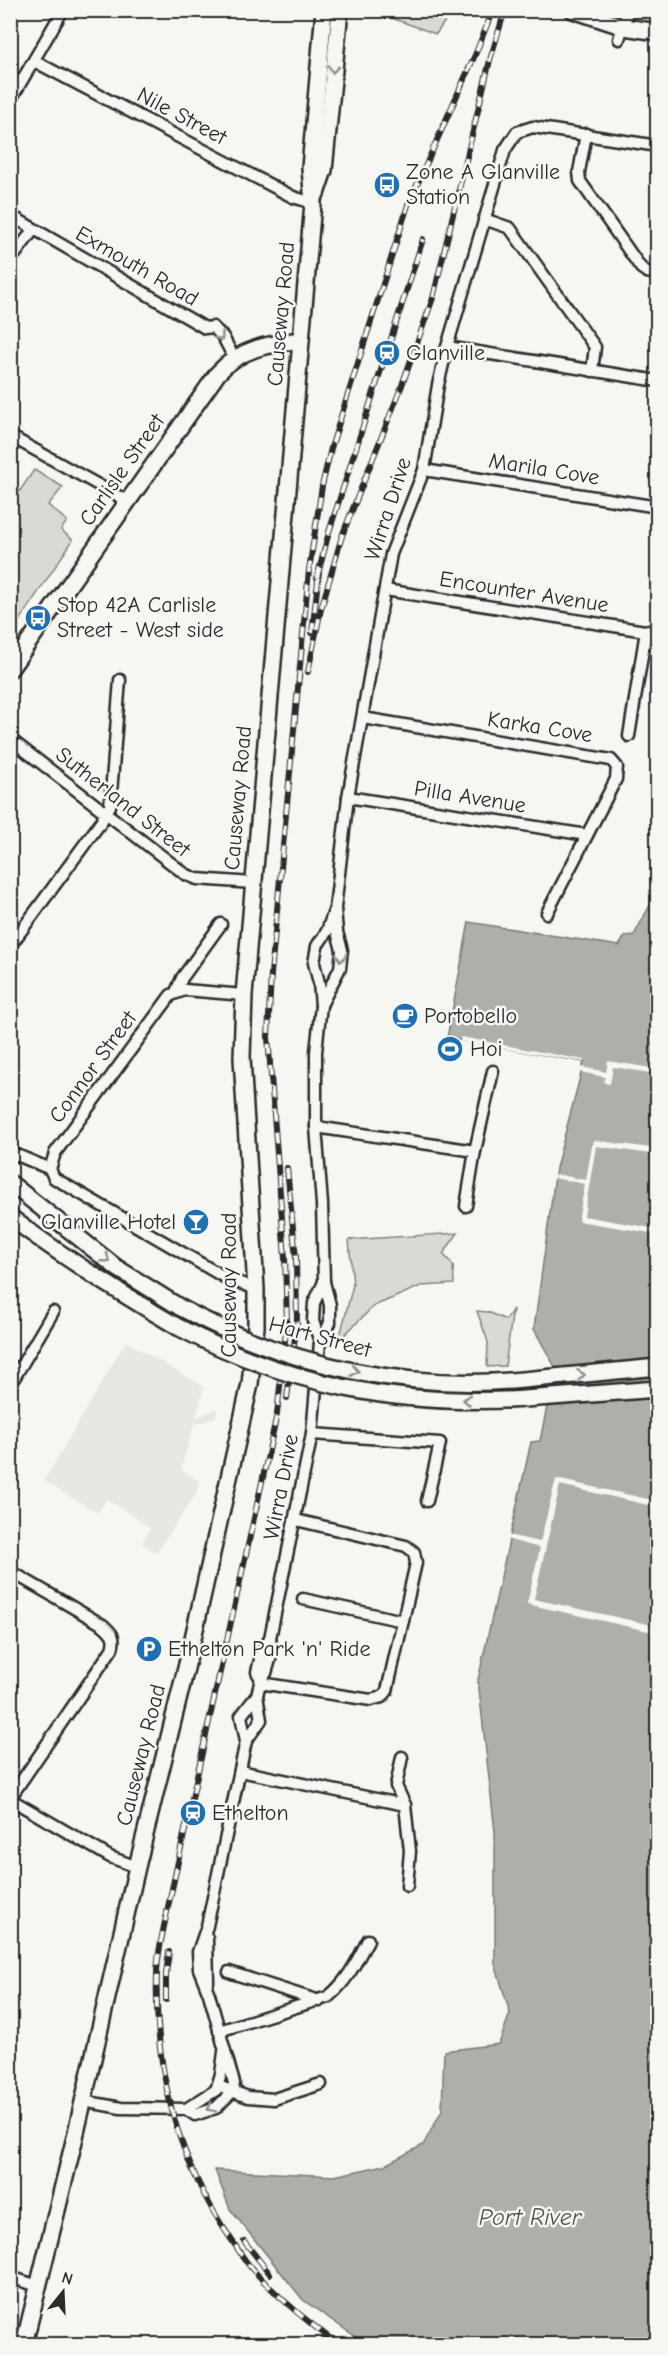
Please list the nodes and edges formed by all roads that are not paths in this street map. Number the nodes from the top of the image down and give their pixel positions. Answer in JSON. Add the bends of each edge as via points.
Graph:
{"nodes":[{"id":1,"x":63,"y":10,"type":"edge"},
{"id":2,"x":324,"y":10,"type":"edge"},
{"id":3,"x":340,"y":10,"type":"edge"},
{"id":4,"x":573,"y":10,"type":"edge"},
{"id":5,"x":628,"y":10,"type":"edge"},
{"id":6,"x":657,"y":32,"type":"edge"},
{"id":7,"x":621,"y":33,"type":"junction"},
{"id":8,"x":34,"y":60,"type":"junction"},
{"id":9,"x":10,"y":101,"type":"edge"},
{"id":10,"x":586,"y":134,"type":"junction"},
{"id":11,"x":657,"y":146,"type":"edge"},
{"id":12,"x":313,"y":202,"type":"junction"},
{"id":13,"x":10,"y":215,"type":"edge"},
{"id":14,"x":484,"y":219,"type":"junction"},
{"id":15,"x":34,"y":229,"type":"junction"},
{"id":16,"x":10,"y":261,"type":"edge"},
{"id":17,"x":657,"y":274,"type":"edge"},
{"id":18,"x":301,"y":340,"type":"junction"},
{"id":19,"x":447,"y":347,"type":"junction"},
{"id":20,"x":234,"y":358,"type":"junction"},
{"id":21,"x":592,"y":371,"type":"junction"},
{"id":22,"x":657,"y":381,"type":"edge"},
{"id":23,"x":10,"y":436,"type":"edge"},
{"id":24,"x":424,"y":470,"type":"junction"},
{"id":25,"x":127,"y":501,"type":"junction"},
{"id":26,"x":657,"y":507,"type":"edge"},
{"id":27,"x":385,"y":590,"type":"junction"},
{"id":28,"x":652,"y":632,"type":"edge"},
{"id":29,"x":11,"y":667,"type":"edge"},
{"id":30,"x":120,"y":680,"type":"dead end"},
{"id":31,"x":363,"y":718,"type":"junction"},
{"id":32,"x":629,"y":736,"type":"dead end"},
{"id":33,"x":10,"y":739,"type":"edge"},
{"id":34,"x":348,"y":796,"type":"junction"},
{"id":35,"x":106,"y":814,"type":"junction"},
{"id":36,"x":586,"y":835,"type":"junction"},
{"id":37,"x":253,"y":883,"type":"junction"},
{"id":38,"x":335,"y":908,"type":"junction"},
{"id":39,"x":547,"y":913,"type":"dead end"},
{"id":40,"x":221,"y":924,"type":"dead end"},
{"id":41,"x":10,"y":946,"type":"edge"},
{"id":42,"x":176,"y":992,"type":"junction"},
{"id":43,"x":244,"y":995,"type":"junction"},
{"id":44,"x":321,"y":1005,"type":"junction"},
{"id":45,"x":493,"y":1071,"type":"dead end"},
{"id":46,"x":316,"y":1127,"type":"junction"},
{"id":47,"x":475,"y":1151,"type":"junction"},
{"id":48,"x":10,"y":1152,"type":"edge"},
{"id":49,"x":50,"y":1169,"type":"junction"},
{"id":50,"x":10,"y":1183,"type":"edge"},
{"id":51,"x":466,"y":1206,"type":"dead end"},
{"id":52,"x":10,"y":1217,"type":"edge"},
{"id":53,"x":324,"y":1281,"type":"junction"},
{"id":54,"x":256,"y":1289,"type":"junction"},
{"id":55,"x":53,"y":1312,"type":"dead end"},
{"id":56,"x":320,"y":1342,"type":"junction"},
{"id":57,"x":657,"y":1367,"type":"edge"},
{"id":58,"x":10,"y":1385,"type":"edge"},
{"id":59,"x":657,"y":1389,"type":"edge"},
{"id":60,"x":312,"y":1434,"type":"junction"},
{"id":61,"x":427,"y":1501,"type":"dead end"},
{"id":62,"x":296,"y":1520,"type":"junction"},
{"id":63,"x":10,"y":1571,"type":"edge"},
{"id":64,"x":303,"y":1599,"type":"dead end"},
{"id":65,"x":403,"y":1621,"type":"junction"},
{"id":66,"x":260,"y":1681,"type":"junction"},
{"id":67,"x":257,"y":1695,"type":"junction"},
{"id":68,"x":246,"y":1741,"type":"junction"},
{"id":69,"x":402,"y":1757,"type":"dead end"},
{"id":70,"x":240,"y":1772,"type":"junction"},
{"id":71,"x":10,"y":1798,"type":"edge"},
{"id":72,"x":405,"y":1805,"type":"junction"},
{"id":73,"x":136,"y":1867,"type":"junction"},
{"id":74,"x":407,"y":1886,"type":"dead end"},
{"id":75,"x":368,"y":1940,"type":"dead end"},
{"id":76,"x":229,"y":1972,"type":"dead end"},
{"id":77,"x":320,"y":2001,"type":"junction"},
{"id":78,"x":219,"y":2031,"type":"junction"},
{"id":79,"x":224,"y":2052,"type":"junction"},
{"id":80,"x":321,"y":2085,"type":"dead end"},
{"id":81,"x":218,"y":2086,"type":"junction"},
{"id":82,"x":233,"y":2091,"type":"junction"},
{"id":83,"x":83,"y":2101,"type":"junction"},
{"id":84,"x":186,"y":2109,"type":"junction"},
{"id":85,"x":10,"y":2277,"type":"edge"},
{"id":86,"x":38,"y":2286,"type":"junction"},
{"id":87,"x":24,"y":2344,"type":"edge"}],
"edges":[{"from":1,"to":8,"type":"street"},
{"from":2,"to":12,"type":"main road","name":"Causeway Road","via":[[310,168]]},
{"from":3,"to":12,"type":"main road","name":"Causeway Road","one_way":true,"via":[[324,170]]},
{"from":4,"to":7,"type":"main road"},
{"from":5,"to":7,"type":"street"},
{"from":6,"to":7,"type":"main road"},
{"from":8,"to":9,"type":"street"},
{"from":8,"to":12,"type":"street","name":"Nile Street","via":[[292,197]]},
{"from":10,"to":11,"type":"street","name":"Wirra Drive"},
{"from":10,"to":14,"type":"street","name":"Wirra Drive","via":[[532,126],[517,132],[505,150]]},
{"from":10,"to":17,"type":"street","via":[[580,181],[641,268]]},
{"from":12,"to":18,"type":"main road","name":"Causeway Road"},
{"from":13,"to":15,"type":"street","name":"Exmouth Road"},
{"from":14,"to":19,"type":"street","name":"Wirra Drive"},
{"from":14,"to":21,"type":"street","via":[[510,228],[595,347]]},
{"from":15,"to":16,"type":"street"},
{"from":15,"to":20,"type":"street","name":"Exmouth Road","one_way":true,"via":[[205,328],[213,327]]},
{"from":18,"to":20,"type":"main road","name":"Carlisle Street","via":[[266,345]]},
{"from":18,"to":37,"type":"main road","name":"Causeway Road"},
{"from":19,"to":21,"type":"street"},
{"from":19,"to":24,"type":"street","name":"Wirra Drive"},
{"from":20,"to":25,"type":"main road","name":"Carlisle Street","via":[[218,373]]},
{"from":21,"to":22,"type":"street"},
{"from":23,"to":25,"type":"street"},
{"from":24,"to":26,"type":"street","name":"Marila Cove"},
{"from":24,"to":27,"type":"street","name":"Wirra Drive","via":[[392,554]]},
{"from":25,"to":29,"type":"main road","name":"Carlisle Street"},
{"from":27,"to":28,"type":"street","name":"Encounter Avenue"},
{"from":27,"to":31,"type":"street","name":"Wirra Drive"},
{"from":28,"to":32,"type":"street"},
{"from":30,"to":35,"type":"street","via":[[110,806]]},
{"from":31,"to":34,"type":"street","name":"Wirra Drive"},
{"from":31,"to":36,"type":"street","name":"Karka Cove","via":[[611,760],[617,768],[616,779]]},
{"from":33,"to":35,"type":"street","name":"Sutherland Street"},
{"from":34,"to":36,"type":"street","name":"Pilla Avenue"},
{"from":34,"to":38,"type":"street","name":"Wirra Drive"},
{"from":35,"to":37,"type":"street","name":"Sutherland Street","via":[[191,878]]},
{"from":35,"to":41,"type":"street"},
{"from":36,"to":39,"type":"street","name":"Karka Cove"},
{"from":37,"to":43,"type":"main road","name":"Causeway Road"},
{"from":38,"to":44,"type":"street","name":"Wirra Drive","one_way":true,"via":[[342,950],[340,968]]},
{"from":38,"to":44,"type":"street","name":"Wirra Drive","via":[[317,946],[314,963]]},
{"from":40,"to":42,"type":"street","name":"Connor Street"},
{"from":42,"to":43,"type":"street"},
{"from":42,"to":49,"type":"street","name":"Connor Street","via":[[165,1001],[55,1154]]},
{"from":43,"to":54,"type":"main road","name":"Causeway Road","via":[[242,1058]]},
{"from":44,"to":46,"type":"street","name":"Wirra Drive","via":[[316,1052]]},
{"from":45,"to":47,"type":"street"},
{"from":46,"to":47,"type":"street"},
{"from":46,"to":53,"type":"street","name":"Wirra Drive"},
{"from":47,"to":51,"type":"street"},
{"from":48,"to":49,"type":"street","name":"Hart Street"},
{"from":49,"to":54,"type":"street","name":"Hart Street","via":[[54,1178],[224,1277]]},
{"from":50,"to":57,"type":"main road","name":"Hart Street","one_way":true,"bridge":true,"via":[[117,1268],[181,1308],[278,1353],[412,1381],[486,1383]]},
{"from":59,"to":52,"type":"main road","name":"Hart Street","one_way":true,"bridge":true,"via":[[484,1401],[411,1398],[338,1388],[254,1363],[178,1327],[111,1288]]},
{"from":53,"to":56,"type":"street","name":"Wirra Drive","via":[[330,1323]]},
{"from":53,"to":56,"type":"street","name":"Wirra Drive","via":[[314,1303],[313,1320]]},
{"from":54,"to":73,"type":"main road","name":"Causeway Road","via":[[250,1384],[189,1656]]},
{"from":55,"to":58,"type":"street"},
{"from":56,"to":60,"type":"street","name":"Wirra Drive"},
{"from":60,"to":61,"type":"street","via":[[440,1443]]},
{"from":60,"to":62,"type":"street","name":"Wirra Drive"},
{"from":62,"to":65,"type":"street","via":[[406,1546],[414,1552],[416,1563]]},
{"from":62,"to":66,"type":"street","name":"Wirra Drive","via":[[270,1638],[257,1672]]},
{"from":63,"to":71,"type":"street","via":[[103,1625],[114,1639],[112,1649]]},
{"from":64,"to":65,"type":"street"},
{"from":65,"to":66,"type":"street","via":[[387,1691],[382,1697],[371,1700]]},
{"from":66,"to":67,"type":"street","name":"Wirra Drive"},
{"from":67,"to":68,"type":"street","name":"Wirra Drive","via":[[261,1720]]},
{"from":67,"to":68,"type":"street","name":"Wirra Drive","via":[[241,1716]]},
{"from":68,"to":70,"type":"street","name":"Wirra Drive"},
{"from":69,"to":72,"type":"street","via":[[396,1786]]},
{"from":70,"to":72,"type":"street"},
{"from":70,"to":78,"type":"street","name":"Wirra Drive","via":[[198,1952],[199,1969]]},
{"from":71,"to":73,"type":"street","via":[[110,1857]]},
{"from":72,"to":74,"type":"street","via":[[410,1851]]},
{"from":73,"to":83,"type":"main road","name":"Causeway Road"},
{"from":75,"to":77,"type":"street","via":[[338,1989]]},
{"from":76,"to":77,"type":"street"},
{"from":77,"to":78,"type":"street"},
{"from":78,"to":79,"type":"street","name":"Wirra Drive"},
{"from":79,"to":81,"type":"street","name":"Wirra Drive"},
{"from":79,"to":82,"type":"street","name":"Wirra Drive"},
{"from":80,"to":82,"type":"street","via":[[274,2099],[248,2097]]},
{"from":81,"to":82,"type":"street"},
{"from":81,"to":84,"type":"street"},
{"from":82,"to":84,"type":"street","one_way":true,"via":[[207,2112],[195,2115]]},
{"from":83,"to":84,"type":"street","via":[[121,2108]]},
{"from":83,"to":86,"type":"main road","name":"Causeway Road"},
{"from":85,"to":86,"type":"street"},
{"from":86,"to":87,"type":"main road","name":"Causeway Road"}]}
